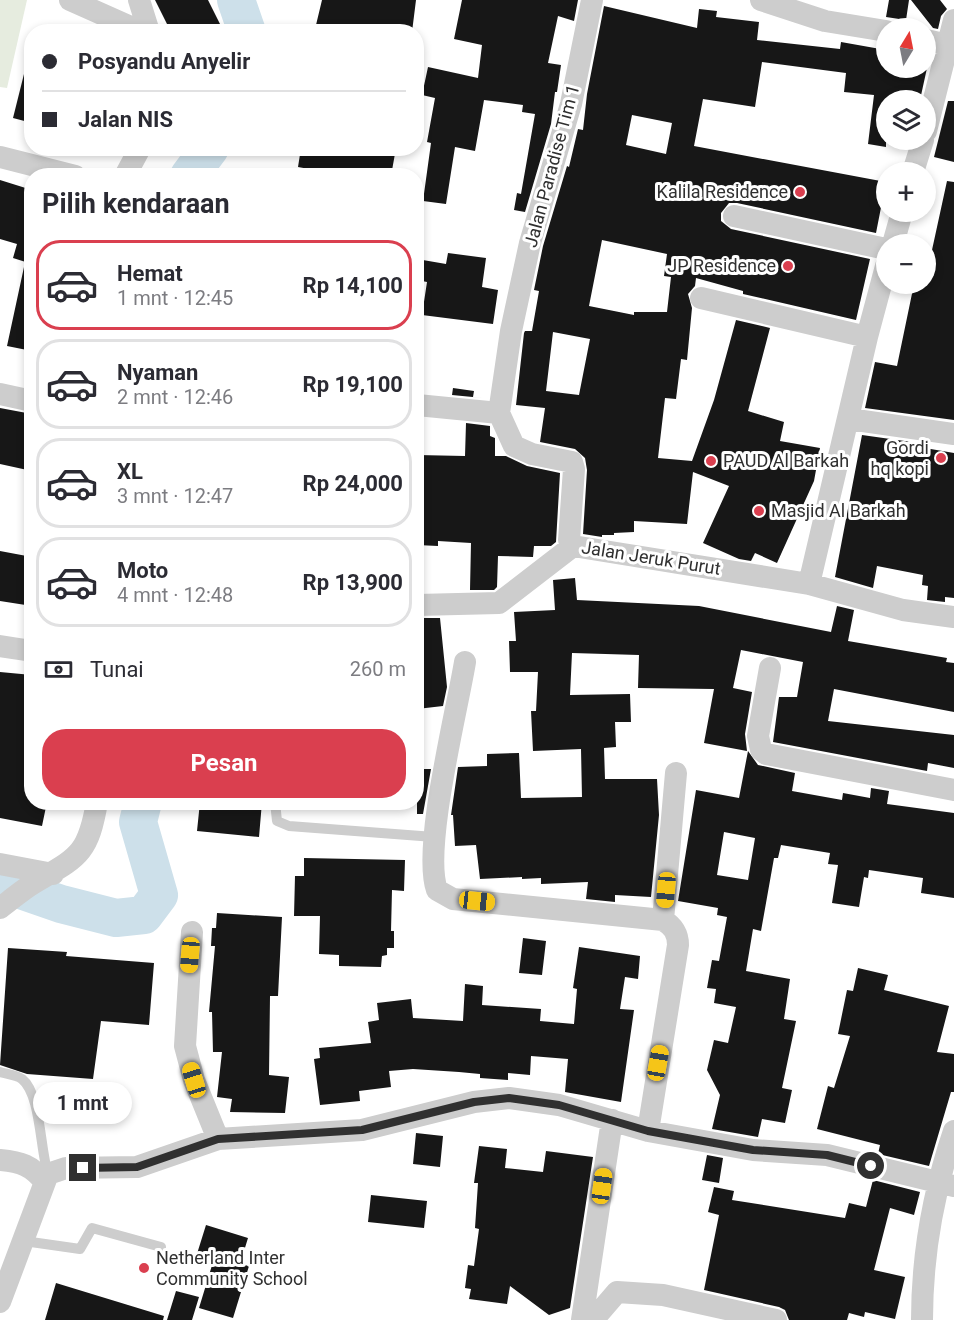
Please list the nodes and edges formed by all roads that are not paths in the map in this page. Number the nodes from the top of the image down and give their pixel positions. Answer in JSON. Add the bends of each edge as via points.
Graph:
{"nodes":[{"id":1,"x":70,"y":0,"type":"edge"},
{"id":2,"x":139,"y":0,"type":"edge"},
{"id":3,"x":592,"y":0,"type":"edge"},
{"id":4,"x":761,"y":0,"type":"edge"},
{"id":5,"x":954,"y":20,"type":"edge"},
{"id":6,"x":123,"y":24,"type":"edge"},
{"id":7,"x":146,"y":24,"type":"edge"},
{"id":8,"x":876,"y":30,"type":"edge"},
{"id":9,"x":936,"y":42,"type":"edge"},
{"id":10,"x":948,"y":45,"type":"junction"},
{"id":11,"x":936,"y":91,"type":"edge"},
{"id":12,"x":0,"y":157,"type":"edge"},
{"id":13,"x":43,"y":168,"type":"edge"},
{"id":14,"x":734,"y":216,"type":"dead end"},
{"id":15,"x":876,"y":247,"type":"edge"},
{"id":16,"x":879,"y":294,"type":"edge"},
{"id":17,"x":701,"y":298,"type":"dead end"},
{"id":18,"x":867,"y":337,"type":"junction"},
{"id":19,"x":0,"y":394,"type":"edge"},
{"id":20,"x":24,"y":398,"type":"edge"},
{"id":21,"x":424,"y":406,"type":"edge"},
{"id":22,"x":499,"y":413,"type":"junction"},
{"id":23,"x":849,"y":418,"type":"junction"},
{"id":24,"x":954,"y":434,"type":"edge"},
{"id":25,"x":573,"y":546,"type":"junction"},
{"id":26,"x":809,"y":584,"type":"junction"},
{"id":27,"x":424,"y":605,"type":"edge"},
{"id":28,"x":954,"y":617,"type":"edge"},
{"id":29,"x":0,"y":646,"type":"edge"},
{"id":30,"x":24,"y":650,"type":"edge"},
{"id":31,"x":465,"y":662,"type":"dead end"},
{"id":32,"x":770,"y":668,"type":"dead end"},
{"id":33,"x":676,"y":773,"type":"dead end"},
{"id":34,"x":954,"y":790,"type":"edge"},
{"id":35,"x":96,"y":810,"type":"edge"},
{"id":36,"x":275,"y":810,"type":"edge"},
{"id":37,"x":434,"y":837,"type":"junction"},
{"id":38,"x":0,"y":864,"type":"edge"},
{"id":39,"x":43,"y":878,"type":"junction"},
{"id":40,"x":0,"y":908,"type":"edge"},
{"id":41,"x":663,"y":920,"type":"junction"},
{"id":42,"x":192,"y":932,"type":"dead end"},
{"id":43,"x":0,"y":1072,"type":"edge"},
{"id":44,"x":612,"y":1120,"type":"junction"},
{"id":45,"x":648,"y":1131,"type":"junction"},
{"id":46,"x":954,"y":1131,"type":"edge"},
{"id":47,"x":218,"y":1139,"type":"junction"},
{"id":48,"x":0,"y":1161,"type":"edge"},
{"id":49,"x":46,"y":1178,"type":"junction"},
{"id":50,"x":946,"y":1184,"type":"edge"},
{"id":51,"x":24,"y":1241,"type":"junction"},
{"id":52,"x":161,"y":1247,"type":"dead end"},
{"id":53,"x":0,"y":1302,"type":"edge"},
{"id":54,"x":686,"y":1310,"type":"edge"},
{"id":55,"x":582,"y":1320,"type":"edge"},
{"id":56,"x":593,"y":1320,"type":"edge"},
{"id":57,"x":776,"y":1320,"type":"edge"},
{"id":58,"x":922,"y":1320,"type":"edge"}],
"edges":[{"from":1,"to":6,"type":"street"},
{"from":2,"to":7,"type":"street"},
{"from":3,"to":22,"type":"street","name":"Jalan Paradise Tim 1","via":[[572,104],[534,229],[511,331]]},
{"from":4,"to":8,"type":"street","via":[[825,21]]},
{"from":5,"to":10,"type":"street"},
{"from":9,"to":10,"type":"street"},
{"from":10,"to":11,"type":"street"},
{"from":12,"to":13,"type":"street"},
{"from":14,"to":15,"type":"street"},
{"from":16,"to":18,"type":"street"},
{"from":17,"to":18,"type":"street"},
{"from":18,"to":23,"type":"street"},
{"from":19,"to":20,"type":"street"},
{"from":21,"to":22,"type":"street"},
{"from":22,"to":25,"type":"street","name":"Jalan Jeruk Purut","via":[[514,446],[572,462],[569,540]]},
{"from":23,"to":24,"type":"street"},
{"from":23,"to":26,"type":"street"},
{"from":25,"to":26,"type":"street","name":"Jalan Jeruk Purut"},
{"from":25,"to":27,"type":"street","via":[[499,603]]},
{"from":26,"to":28,"type":"street","name":"Jalan Jeruk Purut","via":[[903,610]]},
{"from":29,"to":30,"type":"street"},
{"from":31,"to":37,"type":"street"},
{"from":32,"to":34,"type":"street","via":[[758,736],[766,754]]},
{"from":33,"to":41,"type":"street"},
{"from":35,"to":39,"type":"street","via":[[83,849]]},
{"from":36,"to":37,"type":"lane","via":[[277,821],[290,826]]},
{"from":37,"to":41,"type":"street","via":[[437,890],[453,899]]},
{"from":38,"to":39,"type":"street"},
{"from":39,"to":40,"type":"street"},
{"from":41,"to":45,"type":"street","via":[[675,931],[678,945]]},
{"from":42,"to":47,"type":"street","via":[[184,1046]]},
{"from":43,"to":49,"type":"lane","via":[[21,1078],[33,1092]]},
{"from":44,"to":45,"type":"street"},
{"from":44,"to":47,"type":"street","via":[[540,1101],[501,1098],[362,1130]]},
{"from":44,"to":55,"type":"street"},
{"from":45,"to":50,"type":"street","via":[[753,1150],[827,1155]]},
{"from":46,"to":50,"type":"street"},
{"from":47,"to":49,"type":"street","via":[[137,1167],[66,1168]]},
{"from":48,"to":49,"type":"street","via":[[24,1163]]},
{"from":49,"to":51,"type":"street"},
{"from":50,"to":58,"type":"street","via":[[925,1258]]},
{"from":51,"to":52,"type":"lane","via":[[80,1249],[92,1228]]},
{"from":51,"to":53,"type":"street"},
{"from":54,"to":56,"type":"street","via":[[617,1292]]},
{"from":54,"to":57,"type":"street"}]}
